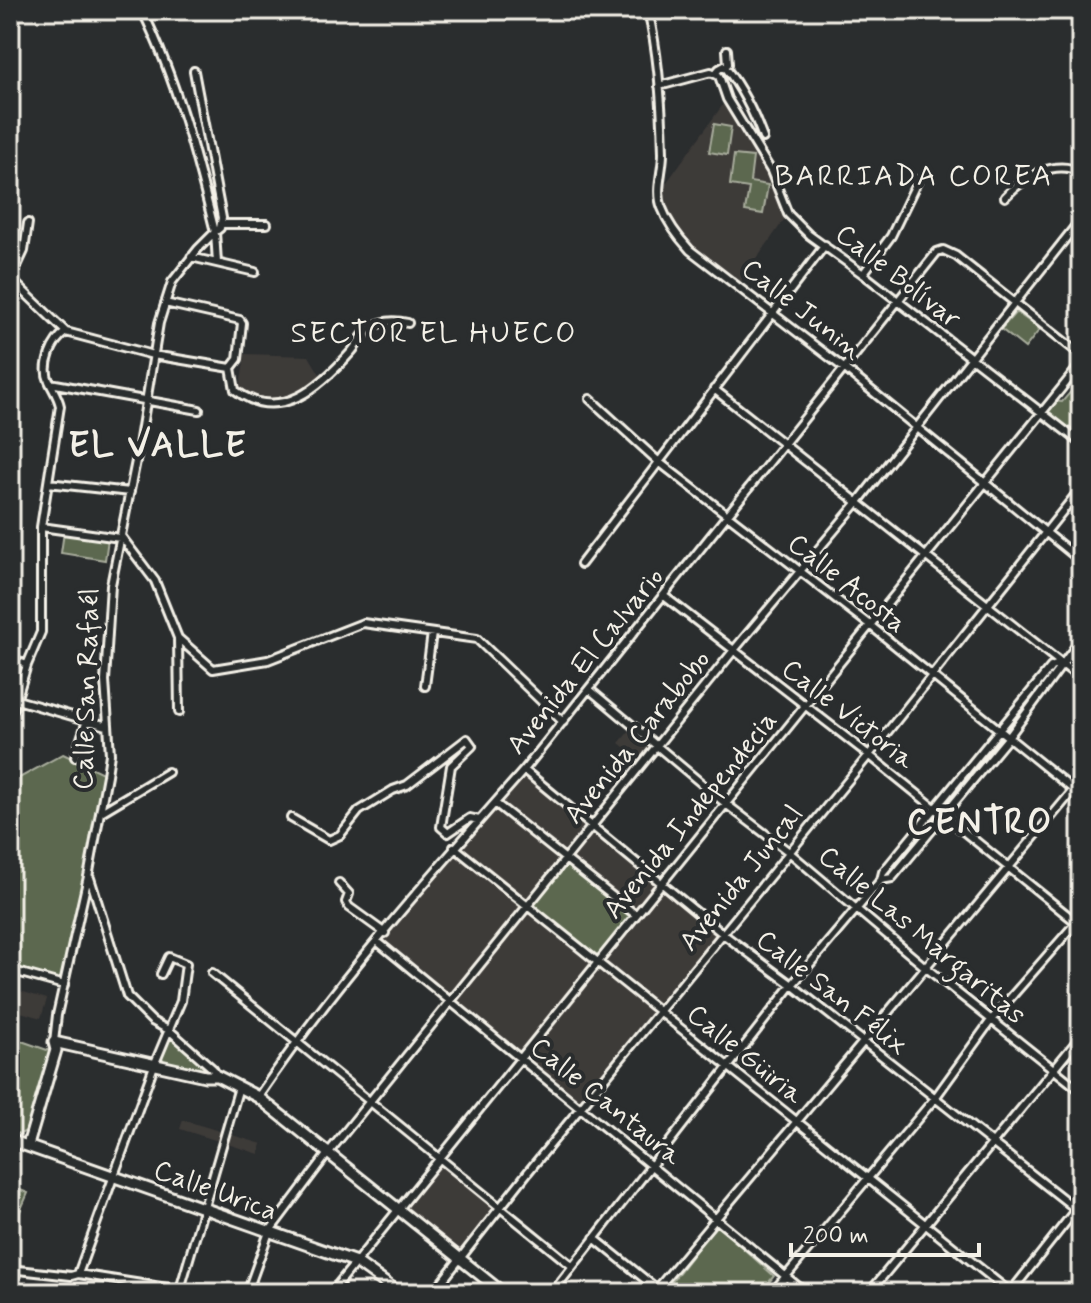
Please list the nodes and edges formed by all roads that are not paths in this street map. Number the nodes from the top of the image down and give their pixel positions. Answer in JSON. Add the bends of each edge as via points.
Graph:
{"nodes":[{"id":1,"x":142,"y":10,"type":"edge"},
{"id":2,"x":648,"y":10,"type":"edge"},
{"id":3,"x":727,"y":50,"type":"dead end"},
{"id":4,"x":725,"y":67,"type":"junction"},
{"id":5,"x":194,"y":71,"type":"dead end"},
{"id":6,"x":715,"y":74,"type":"junction"},
{"id":7,"x":659,"y":86,"type":"junction"},
{"id":8,"x":763,"y":138,"type":"dead end"},
{"id":9,"x":1081,"y":173,"type":"edge"},
{"id":10,"x":918,"y":180,"type":"dead end"},
{"id":11,"x":1005,"y":197,"type":"dead end"},
{"id":12,"x":1081,"y":219,"type":"edge"},
{"id":13,"x":28,"y":223,"type":"dead end"},
{"id":14,"x":221,"y":224,"type":"junction"},
{"id":15,"x":267,"y":224,"type":"dead end"},
{"id":16,"x":215,"y":232,"type":"junction"},
{"id":17,"x":825,"y":245,"type":"junction"},
{"id":18,"x":191,"y":257,"type":"junction"},
{"id":19,"x":217,"y":263,"type":"junction"},
{"id":20,"x":255,"y":272,"type":"dead end"},
{"id":21,"x":863,"y":274,"type":"junction"},
{"id":22,"x":11,"y":280,"type":"edge"},
{"id":23,"x":899,"y":301,"type":"junction"},
{"id":24,"x":165,"y":303,"type":"junction"},
{"id":25,"x":1016,"y":303,"type":"junction"},
{"id":26,"x":772,"y":312,"type":"junction"},
{"id":27,"x":408,"y":323,"type":"dead end"},
{"id":28,"x":66,"y":332,"type":"junction"},
{"id":29,"x":153,"y":355,"type":"junction"},
{"id":30,"x":1081,"y":355,"type":"edge"},
{"id":31,"x":971,"y":360,"type":"junction"},
{"id":32,"x":1081,"y":364,"type":"edge"},
{"id":33,"x":231,"y":368,"type":"junction"},
{"id":34,"x":845,"y":369,"type":"junction"},
{"id":35,"x":50,"y":383,"type":"junction"},
{"id":36,"x":714,"y":389,"type":"junction"},
{"id":37,"x":590,"y":399,"type":"dead end"},
{"id":38,"x":146,"y":400,"type":"junction"},
{"id":39,"x":199,"y":410,"type":"dead end"},
{"id":40,"x":1042,"y":411,"type":"junction"},
{"id":41,"x":918,"y":428,"type":"junction"},
{"id":42,"x":1081,"y":443,"type":"edge"},
{"id":43,"x":784,"y":445,"type":"junction"},
{"id":44,"x":659,"y":462,"type":"junction"},
{"id":45,"x":48,"y":483,"type":"junction"},
{"id":46,"x":985,"y":483,"type":"junction"},
{"id":47,"x":1081,"y":488,"type":"edge"},
{"id":48,"x":130,"y":492,"type":"junction"},
{"id":49,"x":858,"y":502,"type":"junction"},
{"id":50,"x":728,"y":515,"type":"junction"},
{"id":51,"x":41,"y":527,"type":"junction"},
{"id":52,"x":1045,"y":532,"type":"junction"},
{"id":53,"x":120,"y":537,"type":"junction"},
{"id":54,"x":926,"y":555,"type":"junction"},
{"id":55,"x":1081,"y":561,"type":"edge"},
{"id":56,"x":581,"y":564,"type":"dead end"},
{"id":57,"x":799,"y":571,"type":"junction"},
{"id":58,"x":664,"y":596,"type":"junction"},
{"id":59,"x":988,"y":605,"type":"junction"},
{"id":60,"x":871,"y":626,"type":"junction"},
{"id":61,"x":432,"y":633,"type":"junction"},
{"id":62,"x":178,"y":638,"type":"junction"},
{"id":63,"x":1081,"y":639,"type":"edge"},
{"id":64,"x":734,"y":650,"type":"junction"},
{"id":65,"x":10,"y":659,"type":"edge"},
{"id":66,"x":1061,"y":663,"type":"junction"},
{"id":67,"x":27,"y":665,"type":"junction"},
{"id":68,"x":930,"y":676,"type":"junction"},
{"id":69,"x":1081,"y":679,"type":"edge"},
{"id":70,"x":425,"y":686,"type":"dead end"},
{"id":71,"x":589,"y":689,"type":"junction"},
{"id":72,"x":17,"y":700,"type":"junction"},
{"id":73,"x":804,"y":706,"type":"junction"},
{"id":74,"x":179,"y":712,"type":"dead end"},
{"id":75,"x":10,"y":720,"type":"edge"},
{"id":76,"x":87,"y":720,"type":"junction"},
{"id":77,"x":563,"y":722,"type":"junction"},
{"id":78,"x":107,"y":726,"type":"junction"},
{"id":79,"x":1000,"y":731,"type":"junction"},
{"id":80,"x":1008,"y":738,"type":"junction"},
{"id":81,"x":657,"y":746,"type":"junction"},
{"id":82,"x":869,"y":755,"type":"junction"},
{"id":83,"x":75,"y":757,"type":"dead end"},
{"id":84,"x":524,"y":770,"type":"junction"},
{"id":85,"x":168,"y":772,"type":"dead end"},
{"id":86,"x":1081,"y":781,"type":"edge"},
{"id":87,"x":1074,"y":790,"type":"junction"},
{"id":88,"x":1081,"y":796,"type":"edge"},
{"id":89,"x":495,"y":803,"type":"junction"},
{"id":90,"x":726,"y":804,"type":"junction"},
{"id":91,"x":935,"y":809,"type":"junction"},
{"id":92,"x":101,"y":812,"type":"junction"},
{"id":93,"x":942,"y":816,"type":"junction"},
{"id":94,"x":291,"y":818,"type":"dead end"},
{"id":95,"x":479,"y":820,"type":"junction"},
{"id":96,"x":592,"y":827,"type":"junction"},
{"id":97,"x":454,"y":847,"type":"junction"},
{"id":98,"x":789,"y":852,"type":"junction"},
{"id":99,"x":566,"y":858,"type":"junction"},
{"id":100,"x":1009,"y":868,"type":"junction"},
{"id":101,"x":89,"y":875,"type":"junction"},
{"id":102,"x":881,"y":880,"type":"junction"},
{"id":103,"x":339,"y":883,"type":"dead end"},
{"id":104,"x":662,"y":884,"type":"junction"},
{"id":105,"x":528,"y":906,"type":"junction"},
{"id":106,"x":856,"y":910,"type":"junction"},
{"id":107,"x":636,"y":915,"type":"junction"},
{"id":108,"x":1079,"y":922,"type":"edge"},
{"id":109,"x":385,"y":933,"type":"junction"},
{"id":110,"x":723,"y":934,"type":"junction"},
{"id":111,"x":378,"y":942,"type":"junction"},
{"id":112,"x":598,"y":962,"type":"junction"},
{"id":113,"x":925,"y":967,"type":"junction"},
{"id":114,"x":10,"y":970,"type":"edge"},
{"id":115,"x":212,"y":973,"type":"dead end"},
{"id":116,"x":161,"y":974,"type":"dead end"},
{"id":117,"x":64,"y":985,"type":"junction"},
{"id":118,"x":792,"y":985,"type":"junction"},
{"id":119,"x":451,"y":1001,"type":"junction"},
{"id":120,"x":659,"y":1011,"type":"junction"},
{"id":121,"x":992,"y":1019,"type":"junction"},
{"id":122,"x":170,"y":1031,"type":"junction"},
{"id":123,"x":1081,"y":1036,"type":"edge"},
{"id":124,"x":297,"y":1040,"type":"junction"},
{"id":125,"x":54,"y":1042,"type":"junction"},
{"id":126,"x":863,"y":1042,"type":"junction"},
{"id":127,"x":521,"y":1058,"type":"junction"},
{"id":128,"x":155,"y":1063,"type":"junction"},
{"id":129,"x":729,"y":1067,"type":"junction"},
{"id":130,"x":1054,"y":1070,"type":"junction"},
{"id":131,"x":217,"y":1076,"type":"junction"},
{"id":132,"x":239,"y":1087,"type":"junction"},
{"id":133,"x":1081,"y":1091,"type":"edge"},
{"id":134,"x":258,"y":1097,"type":"junction"},
{"id":135,"x":935,"y":1098,"type":"junction"},
{"id":136,"x":369,"y":1102,"type":"junction"},
{"id":137,"x":580,"y":1107,"type":"junction"},
{"id":138,"x":798,"y":1122,"type":"junction"},
{"id":139,"x":10,"y":1140,"type":"edge"},
{"id":140,"x":995,"y":1143,"type":"junction"},
{"id":141,"x":28,"y":1145,"type":"junction"},
{"id":142,"x":329,"y":1152,"type":"junction"},
{"id":143,"x":439,"y":1160,"type":"junction"},
{"id":144,"x":652,"y":1165,"type":"junction"},
{"id":145,"x":113,"y":1175,"type":"junction"},
{"id":146,"x":867,"y":1178,"type":"junction"},
{"id":147,"x":204,"y":1208,"type":"junction"},
{"id":148,"x":500,"y":1208,"type":"junction"},
{"id":149,"x":1079,"y":1208,"type":"edge"},
{"id":150,"x":399,"y":1209,"type":"junction"},
{"id":151,"x":717,"y":1220,"type":"junction"},
{"id":152,"x":925,"y":1224,"type":"junction"},
{"id":153,"x":269,"y":1232,"type":"junction"},
{"id":154,"x":594,"y":1238,"type":"junction"},
{"id":155,"x":459,"y":1259,"type":"junction"},
{"id":156,"x":356,"y":1262,"type":"junction"},
{"id":157,"x":572,"y":1266,"type":"junction"},
{"id":158,"x":10,"y":1269,"type":"edge"},
{"id":159,"x":78,"y":1274,"type":"junction"},
{"id":160,"x":785,"y":1275,"type":"junction"},
{"id":161,"x":659,"y":1291,"type":"edge"},
{"id":162,"x":180,"y":1292,"type":"edge"},
{"id":163,"x":199,"y":1293,"type":"edge"},
{"id":164,"x":247,"y":1293,"type":"edge"},
{"id":165,"x":331,"y":1293,"type":"edge"},
{"id":166,"x":399,"y":1293,"type":"edge"},
{"id":167,"x":433,"y":1293,"type":"edge"},
{"id":168,"x":503,"y":1293,"type":"edge"},
{"id":169,"x":552,"y":1293,"type":"edge"},
{"id":170,"x":772,"y":1293,"type":"edge"},
{"id":171,"x":806,"y":1293,"type":"edge"},
{"id":172,"x":869,"y":1293,"type":"edge"},
{"id":173,"x":1011,"y":1293,"type":"edge"}],
"edges":[{"from":1,"to":16,"type":"street","via":[[179,97]]},
{"from":2,"to":7,"type":"street","name":"Calle Junin"},
{"from":3,"to":4,"type":"street"},
{"from":4,"to":6,"type":"street"},
{"from":4,"to":8,"type":"street","via":[[747,99]]},
{"from":5,"to":14,"type":"street"},
{"from":6,"to":7,"type":"street"},
{"from":6,"to":17,"type":"street","name":"Calle Bolívar","via":[[771,171],[788,214]]},
{"from":7,"to":26,"type":"street","name":"Calle Junin","via":[[661,207],[690,250]]},
{"from":9,"to":11,"type":"street","via":[[1060,166],[1018,184]]},
{"from":10,"to":21,"type":"street","via":[[891,236]]},
{"from":12,"to":25,"type":"street","name":"Avenida Carabobo"},
{"from":13,"to":22,"type":"street","via":[[24,251]]},
{"from":14,"to":15,"type":"street"},
{"from":14,"to":16,"type":"street","name":"Calle San Rafaél"},
{"from":16,"to":18,"type":"street","name":"Calle San Rafaél"},
{"from":16,"to":19,"type":"street"},
{"from":17,"to":21,"type":"street","name":"Calle Bolívar"},
{"from":17,"to":26,"type":"street"},
{"from":18,"to":19,"type":"street"},
{"from":18,"to":24,"type":"street","name":"Calle San Rafaél","via":[[172,282]]},
{"from":19,"to":20,"type":"street"},
{"from":21,"to":23,"type":"street","name":"Calle Bolívar"},
{"from":22,"to":28,"type":"street"},
{"from":23,"to":25,"type":"street","name":"Avenida El Calvario","via":[[943,250]]},
{"from":23,"to":31,"type":"street","name":"Calle Bolívar"},
{"from":23,"to":34,"type":"street","name":"Avenida El Calvario"},
{"from":24,"to":29,"type":"street","name":"Calle San Rafaél"},
{"from":24,"to":33,"type":"street","via":[[240,320],[238,359]]},
{"from":25,"to":30,"type":"street"},
{"from":25,"to":31,"type":"street","name":"Avenida Carabobo"},
{"from":26,"to":34,"type":"street","name":"Calle Junin"},
{"from":26,"to":36,"type":"street"},
{"from":27,"to":33,"type":"street","via":[[373,326],[324,379],[290,402],[246,399],[235,390]]},
{"from":28,"to":29,"type":"street"},
{"from":28,"to":35,"type":"street","via":[[52,350]]},
{"from":29,"to":33,"type":"street"},
{"from":29,"to":38,"type":"street","name":"Calle San Rafaél"},
{"from":31,"to":40,"type":"street","name":"Calle Bolívar"},
{"from":31,"to":41,"type":"street","name":"Avenida Carabobo"},
{"from":32,"to":40,"type":"street","name":"Avenida Independecia"},
{"from":34,"to":41,"type":"street","name":"Calle Junin"},
{"from":34,"to":43,"type":"street","name":"Avenida El Calvario"},
{"from":35,"to":38,"type":"street"},
{"from":35,"to":45,"type":"street","via":[[60,406]]},
{"from":36,"to":43,"type":"street"},
{"from":36,"to":44,"type":"street"},
{"from":37,"to":44,"type":"street","name":"Calle Acosta"},
{"from":38,"to":39,"type":"street"},
{"from":38,"to":48,"type":"street","name":"Calle San Rafaél"},
{"from":40,"to":42,"type":"street","name":"Calle Bolívar"},
{"from":40,"to":46,"type":"street","name":"Avenida Independecia"},
{"from":41,"to":46,"type":"street","name":"Calle Junin"},
{"from":41,"to":49,"type":"street","name":"Avenida Carabobo"},
{"from":43,"to":49,"type":"street"},
{"from":43,"to":50,"type":"street","name":"Avenida El Calvario"},
{"from":44,"to":50,"type":"street","name":"Calle Acosta"},
{"from":44,"to":56,"type":"street"},
{"from":45,"to":48,"type":"street"},
{"from":45,"to":51,"type":"street"},
{"from":46,"to":52,"type":"street","name":"Calle Junin"},
{"from":46,"to":54,"type":"street","name":"Avenida Independecia"},
{"from":47,"to":52,"type":"street","name":"Avenida Juncal"},
{"from":48,"to":53,"type":"street","name":"Calle San Rafaél"},
{"from":49,"to":54,"type":"street"},
{"from":49,"to":57,"type":"street","name":"Avenida Carabobo"},
{"from":50,"to":57,"type":"street","name":"Calle Acosta"},
{"from":50,"to":58,"type":"street","name":"Avenida El Calvario"},
{"from":51,"to":53,"type":"street"},
{"from":51,"to":67,"type":"street","via":[[41,632]]},
{"from":52,"to":55,"type":"street","name":"Calle Junin"},
{"from":52,"to":59,"type":"street","name":"Avenida Juncal"},
{"from":53,"to":62,"type":"street","via":[[155,581]]},
{"from":53,"to":78,"type":"street","name":"Calle San Rafaél","via":[[111,585]]},
{"from":54,"to":59,"type":"street"},
{"from":54,"to":60,"type":"street","name":"Avenida Independecia"},
{"from":57,"to":60,"type":"street","name":"Calle Acosta"},
{"from":57,"to":64,"type":"street","name":"Avenida Carabobo"},
{"from":58,"to":64,"type":"street","name":"Calle Victoria"},
{"from":58,"to":71,"type":"street","name":"Avenida El Calvario"},
{"from":59,"to":66,"type":"street"},
{"from":59,"to":68,"type":"street","name":"Avenida Juncal"},
{"from":60,"to":68,"type":"street","name":"Calle Acosta"},
{"from":60,"to":73,"type":"street","name":"Avenida Independecia"},
{"from":61,"to":62,"type":"street","via":[[363,623],[268,660],[213,669]]},
{"from":61,"to":70,"type":"street"},
{"from":61,"to":77,"type":"street","via":[[477,639]]},
{"from":62,"to":74,"type":"street"},
{"from":63,"to":66,"type":"street"},
{"from":64,"to":73,"type":"street","name":"Calle Victoria"},
{"from":64,"to":81,"type":"street","name":"Avenida Carabobo"},
{"from":65,"to":67,"type":"street"},
{"from":66,"to":69,"type":"street"},
{"from":66,"to":79,"type":"street","via":[[1051,667]]},
{"from":66,"to":80,"type":"street"},
{"from":67,"to":72,"type":"street"},
{"from":68,"to":79,"type":"street","name":"Calle Acosta"},
{"from":68,"to":82,"type":"street","name":"Avenida Juncal"},
{"from":71,"to":77,"type":"street","name":"Avenida El Calvario"},
{"from":71,"to":81,"type":"street","name":"Calle Las Margaritas"},
{"from":72,"to":75,"type":"street"},
{"from":72,"to":76,"type":"street"},
{"from":73,"to":82,"type":"street","name":"Calle Victoria"},
{"from":73,"to":90,"type":"street","name":"Avenida Independecia"},
{"from":76,"to":78,"type":"street"},
{"from":76,"to":83,"type":"street"},
{"from":77,"to":84,"type":"street","name":"Avenida El Calvario"},
{"from":78,"to":92,"type":"street","name":"Calle San Rafaél","via":[[110,754]]},
{"from":79,"to":80,"type":"street","name":"Calle Acosta"},
{"from":79,"to":91,"type":"street"},
{"from":80,"to":87,"type":"street","name":"Calle Acosta"},
{"from":80,"to":93,"type":"street"},
{"from":81,"to":90,"type":"street","name":"Calle Las Margaritas"},
{"from":81,"to":96,"type":"street","name":"Avenida Carabobo"},
{"from":82,"to":91,"type":"street","name":"Calle Victoria"},
{"from":82,"to":98,"type":"street","name":"Avenida Juncal"},
{"from":84,"to":89,"type":"street","name":"Avenida El Calvario"},
{"from":84,"to":96,"type":"street","name":"Calle San Félix"},
{"from":85,"to":92,"type":"street"},
{"from":86,"to":87,"type":"street"},
{"from":87,"to":88,"type":"street","name":"Calle Acosta"},
{"from":87,"to":100,"type":"street"},
{"from":89,"to":95,"type":"street","name":"Avenida El Calvario"},
{"from":89,"to":99,"type":"street"},
{"from":90,"to":98,"type":"street","name":"Calle Las Margaritas"},
{"from":90,"to":104,"type":"street","name":"Avenida Independecia"},
{"from":91,"to":93,"type":"street","name":"Calle Victoria"},
{"from":91,"to":102,"type":"street"},
{"from":92,"to":101,"type":"street","name":"Calle San Rafaél"},
{"from":93,"to":100,"type":"street","name":"Calle Victoria"},
{"from":93,"to":102,"type":"street","via":[[892,878]]},
{"from":94,"to":95,"type":"street","via":[[329,840],[340,835],[359,811],[407,785],[467,739],[472,746],[451,766],[441,827],[448,833],[470,818]]},
{"from":95,"to":97,"type":"street","name":"Avenida El Calvario"},
{"from":96,"to":99,"type":"street","name":"Avenida Carabobo"},
{"from":96,"to":104,"type":"street","name":"Calle San Félix"},
{"from":97,"to":105,"type":"street","name":"Calle Güiria"},
{"from":97,"to":109,"type":"street","name":"Avenida El Calvario"},
{"from":98,"to":106,"type":"street","name":"Calle Las Margaritas"},
{"from":98,"to":110,"type":"street","name":"Avenida Juncal"},
{"from":99,"to":105,"type":"street","name":"Avenida Carabobo"},
{"from":99,"to":107,"type":"street"},
{"from":100,"to":108,"type":"street","name":"Calle Victoria"},
{"from":100,"to":113,"type":"street"},
{"from":101,"to":117,"type":"street","name":"Calle San Rafaél"},
{"from":101,"to":122,"type":"street","name":"Calle San Rafaél","via":[[127,996]]},
{"from":102,"to":106,"type":"street"},
{"from":103,"to":109,"type":"street","via":[[349,894],[349,907]]},
{"from":104,"to":107,"type":"street","name":"Avenida Independecia"},
{"from":104,"to":110,"type":"street","name":"Calle San Félix"},
{"from":105,"to":112,"type":"street","name":"Calle Güiria"},
{"from":105,"to":119,"type":"street","name":"Avenida Carabobo"},
{"from":106,"to":113,"type":"street","name":"Calle Las Margaritas"},
{"from":106,"to":118,"type":"street"},
{"from":107,"to":112,"type":"street","name":"Avenida Independecia"},
{"from":108,"to":121,"type":"street"},
{"from":109,"to":111,"type":"street","name":"Avenida El Calvario"},
{"from":110,"to":118,"type":"street","name":"Calle San Félix"},
{"from":110,"to":120,"type":"street","name":"Avenida Juncal"},
{"from":111,"to":119,"type":"street","name":"Calle Cantaura"},
{"from":111,"to":124,"type":"street","name":"Avenida El Calvario"},
{"from":112,"to":120,"type":"street","name":"Calle Güiria"},
{"from":112,"to":127,"type":"street","name":"Avenida Independecia"},
{"from":113,"to":121,"type":"street","name":"Calle Las Margaritas"},
{"from":113,"to":126,"type":"street"},
{"from":114,"to":117,"type":"street"},
{"from":115,"to":124,"type":"street"},
{"from":116,"to":122,"type":"street","via":[[169,957],[186,964]]},
{"from":117,"to":125,"type":"street","name":"Calle San Rafaél"},
{"from":118,"to":126,"type":"street","name":"Calle San Félix"},
{"from":118,"to":129,"type":"street"},
{"from":119,"to":127,"type":"street","name":"Calle Cantaura"},
{"from":119,"to":136,"type":"street","name":"Avenida Carabobo"},
{"from":120,"to":129,"type":"street","name":"Calle Güiria"},
{"from":120,"to":137,"type":"street","name":"Avenida Juncal"},
{"from":121,"to":130,"type":"street","name":"Calle Las Margaritas"},
{"from":121,"to":135,"type":"street"},
{"from":122,"to":128,"type":"street"},
{"from":122,"to":131,"type":"street","name":"Calle San Rafaél"},
{"from":123,"to":130,"type":"street"},
{"from":124,"to":134,"type":"street","name":"Avenida El Calvario"},
{"from":124,"to":136,"type":"street"},
{"from":125,"to":128,"type":"main road"},
{"from":125,"to":141,"type":"main road"},
{"from":126,"to":135,"type":"street","name":"Calle San Félix"},
{"from":126,"to":138,"type":"street"},
{"from":127,"to":137,"type":"street","name":"Calle Cantaura"},
{"from":127,"to":143,"type":"street","name":"Avenida Independecia"},
{"from":128,"to":131,"type":"main road"},
{"from":128,"to":145,"type":"street"},
{"from":129,"to":138,"type":"street","name":"Calle Güiria"},
{"from":129,"to":144,"type":"street"},
{"from":130,"to":133,"type":"street","name":"Calle Las Margaritas"},
{"from":130,"to":140,"type":"street"},
{"from":131,"to":132,"type":"main road"},
{"from":132,"to":134,"type":"main road"},
{"from":132,"to":147,"type":"street"},
{"from":134,"to":142,"type":"main road"},
{"from":135,"to":140,"type":"street","name":"Calle San Félix"},
{"from":135,"to":146,"type":"street"},
{"from":136,"to":142,"type":"street","name":"Avenida Carabobo"},
{"from":136,"to":143,"type":"street"},
{"from":137,"to":144,"type":"street","name":"Calle Cantaura"},
{"from":137,"to":148,"type":"street","name":"Avenida Juncal"},
{"from":138,"to":146,"type":"street","name":"Calle Güiria"},
{"from":138,"to":151,"type":"street"},
{"from":139,"to":141,"type":"main road","name":"Calle Urica"},
{"from":140,"to":149,"type":"street","name":"Calle San Félix"},
{"from":140,"to":152,"type":"street"},
{"from":141,"to":145,"type":"main road","name":"Calle Urica"},
{"from":142,"to":150,"type":"main road"},
{"from":142,"to":153,"type":"street","name":"Avenida Carabobo"},
{"from":143,"to":148,"type":"street"},
{"from":143,"to":150,"type":"street","name":"Avenida Independecia"},
{"from":144,"to":151,"type":"street","name":"Calle Cantaura"},
{"from":144,"to":154,"type":"street"},
{"from":145,"to":147,"type":"main road","name":"Calle Urica"},
{"from":145,"to":159,"type":"street"},
{"from":146,"to":152,"type":"street","name":"Calle Güiria"},
{"from":146,"to":160,"type":"street"},
{"from":147,"to":153,"type":"main road","name":"Calle Urica"},
{"from":147,"to":162,"type":"street"},
{"from":148,"to":155,"type":"street","name":"Avenida Juncal"},
{"from":148,"to":157,"type":"street"},
{"from":149,"to":173,"type":"street"},
{"from":150,"to":155,"type":"main road"},
{"from":150,"to":156,"type":"street","name":"Avenida Independecia"},
{"from":151,"to":160,"type":"street","name":"Calle Cantaura"},
{"from":151,"to":161,"type":"street"},
{"from":152,"to":172,"type":"street"},
{"from":152,"to":173,"type":"street","name":"Calle Güiria"},
{"from":153,"to":156,"type":"main road","name":"Calle Urica"},
{"from":153,"to":164,"type":"street","name":"Avenida Carabobo"},
{"from":154,"to":157,"type":"street"},
{"from":154,"to":161,"type":"street"},
{"from":155,"to":167,"type":"street","name":"Avenida Juncal"},
{"from":155,"to":168,"type":"main road"},
{"from":156,"to":165,"type":"street","name":"Avenida Independecia"},
{"from":156,"to":166,"type":"main road","name":"Calle Urica"},
{"from":157,"to":169,"type":"street"},
{"from":158,"to":159,"type":"street"},
{"from":159,"to":162,"type":"street"},
{"from":160,"to":170,"type":"street"},
{"from":160,"to":171,"type":"street","name":"Calle Cantaura"},
{"from":162,"to":163,"type":"street"}]}
